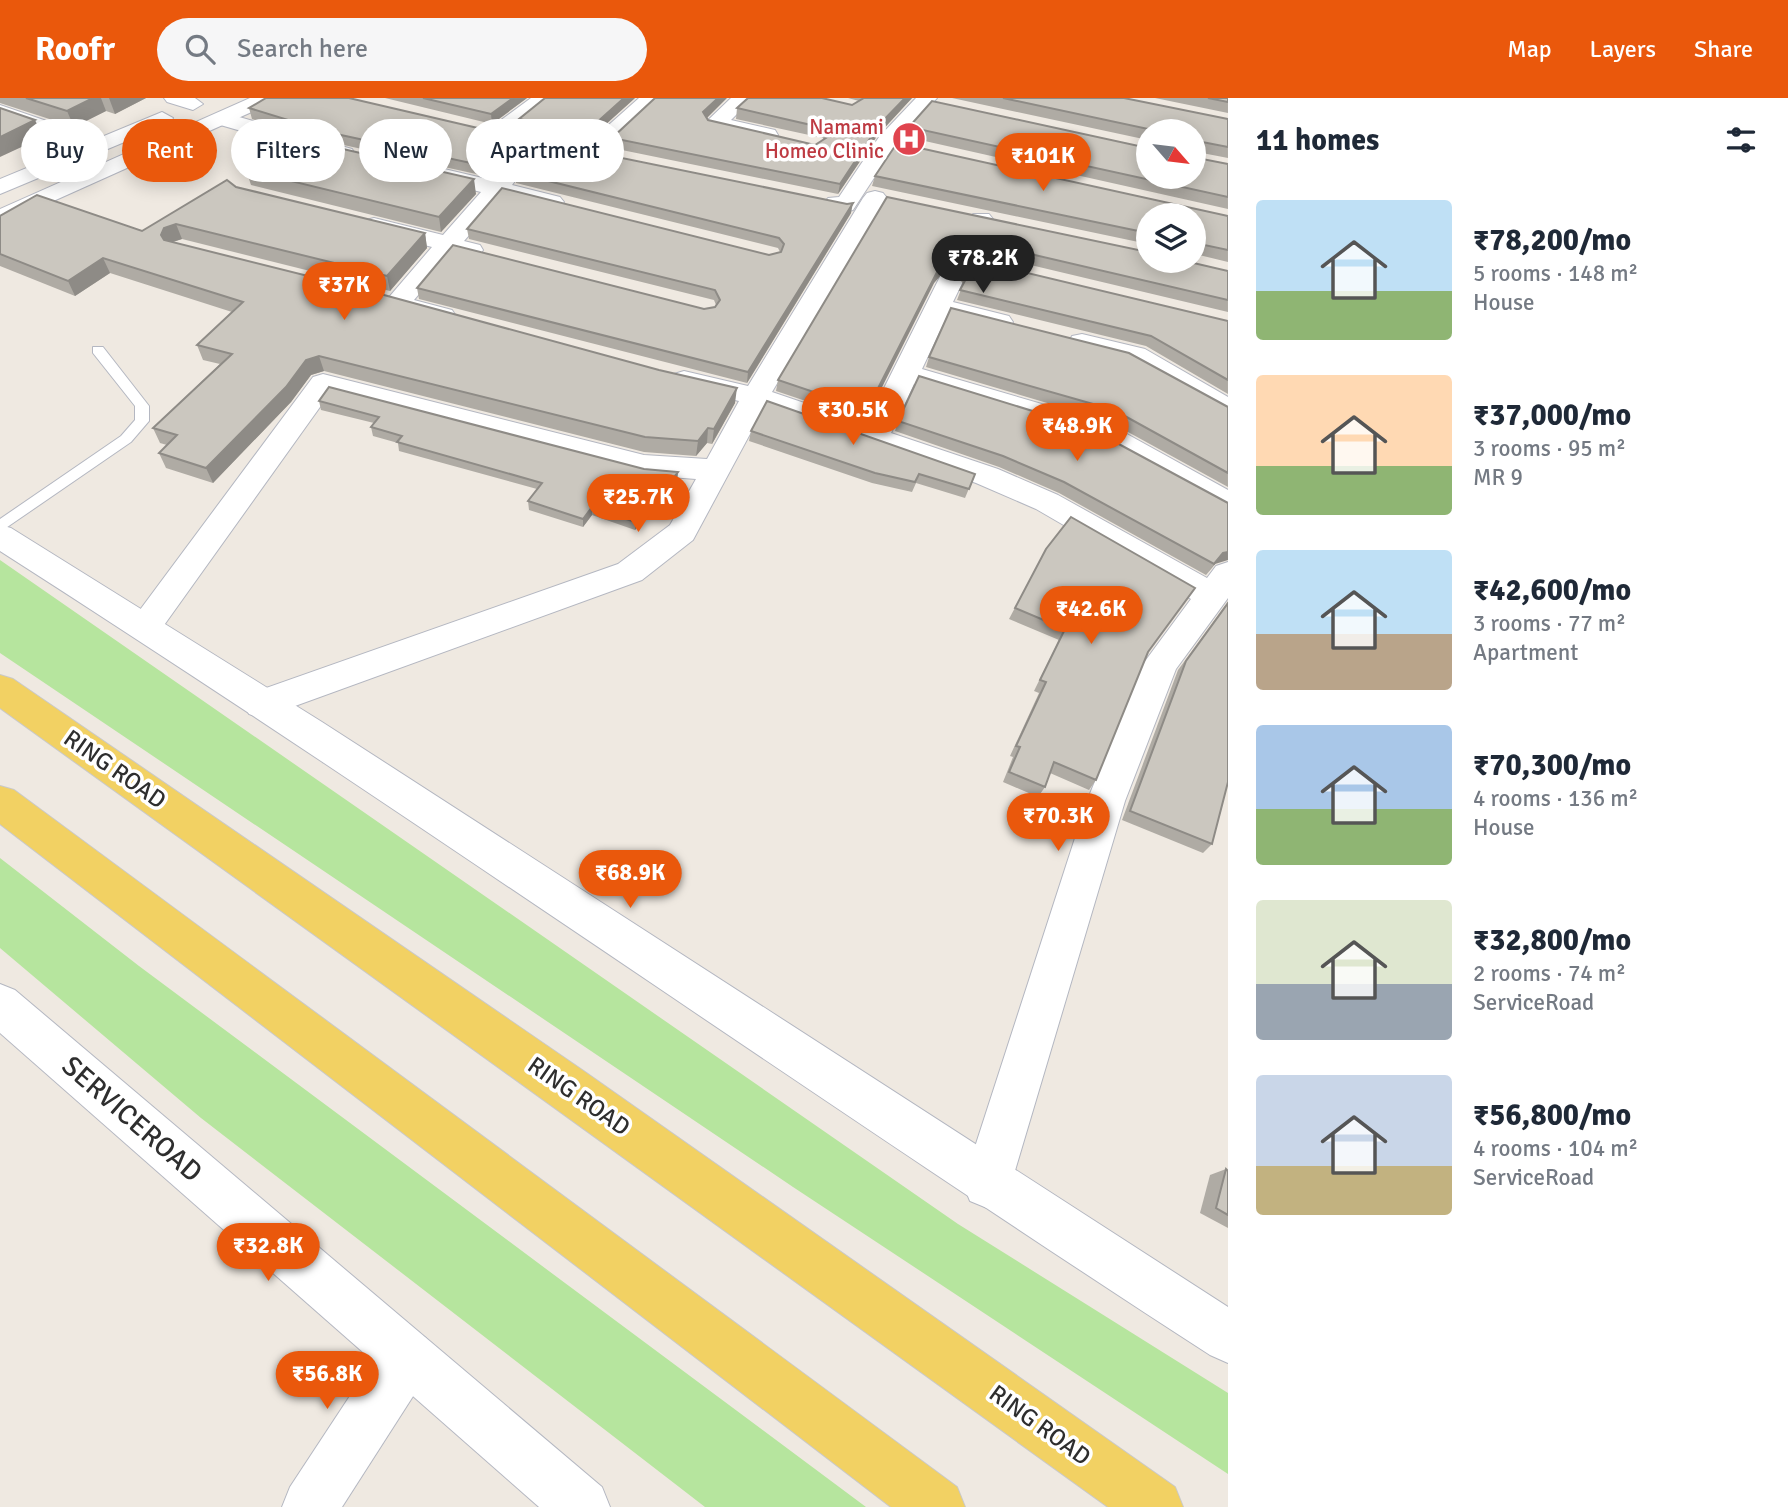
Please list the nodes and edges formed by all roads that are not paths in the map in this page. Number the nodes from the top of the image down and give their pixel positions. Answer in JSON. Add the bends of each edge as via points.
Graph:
{"nodes":[{"id":1,"x":267,"y":98,"type":"edge"},
{"id":2,"x":544,"y":98,"type":"edge"},
{"id":3,"x":650,"y":98,"type":"edge"},
{"id":4,"x":743,"y":98,"type":"edge"},
{"id":5,"x":191,"y":100,"type":"edge"},
{"id":6,"x":926,"y":100,"type":"edge"},
{"id":7,"x":951,"y":107,"type":"edge"},
{"id":8,"x":0,"y":111,"type":"edge"},
{"id":9,"x":22,"y":119,"type":"edge"},
{"id":10,"x":225,"y":119,"type":"junction"},
{"id":11,"x":517,"y":119,"type":"edge"},
{"id":12,"x":622,"y":119,"type":"edge"},
{"id":13,"x":790,"y":140,"type":"edge"},
{"id":14,"x":108,"y":141,"type":"edge"},
{"id":15,"x":887,"y":142,"type":"junction"},
{"id":16,"x":914,"y":148,"type":"edge"},
{"id":17,"x":359,"y":158,"type":"edge"},
{"id":18,"x":21,"y":178,"type":"edge"},
{"id":19,"x":452,"y":178,"type":"edge"},
{"id":20,"x":501,"y":182,"type":"edge"},
{"id":21,"x":0,"y":187,"type":"edge"},
{"id":22,"x":496,"y":188,"type":"junction"},
{"id":23,"x":877,"y":197,"type":"junction"},
{"id":24,"x":819,"y":200,"type":"edge"},
{"id":25,"x":574,"y":207,"type":"edge"},
{"id":26,"x":954,"y":214,"type":"edge"},
{"id":27,"x":0,"y":218,"type":"edge"},
{"id":28,"x":981,"y":219,"type":"junction"},
{"id":29,"x":355,"y":221,"type":"edge"},
{"id":30,"x":1008,"y":225,"type":"edge"},
{"id":31,"x":448,"y":244,"type":"junction"},
{"id":32,"x":488,"y":254,"type":"edge"},
{"id":33,"x":962,"y":259,"type":"junction"},
{"id":34,"x":989,"y":265,"type":"edge"},
{"id":35,"x":370,"y":296,"type":"edge"},
{"id":36,"x":397,"y":303,"type":"junction"},
{"id":37,"x":937,"y":306,"type":"junction"},
{"id":38,"x":462,"y":321,"type":"edge"},
{"id":39,"x":1030,"y":329,"type":"edge"},
{"id":40,"x":1056,"y":336,"type":"edge"},
{"id":41,"x":99,"y":350,"type":"dead end"},
{"id":42,"x":906,"y":373,"type":"junction"},
{"id":43,"x":656,"y":374,"type":"edge"},
{"id":44,"x":756,"y":396,"type":"junction"},
{"id":45,"x":1228,"y":409,"type":"edge"},
{"id":46,"x":875,"y":436,"type":"junction"},
{"id":47,"x":716,"y":470,"type":"junction"},
{"id":48,"x":1228,"y":503,"type":"edge"},
{"id":49,"x":0,"y":527,"type":"edge"},
{"id":50,"x":0,"y":536,"type":"edge"},
{"id":51,"x":1219,"y":584,"type":"edge"},
{"id":52,"x":145,"y":626,"type":"junction"},
{"id":53,"x":0,"y":688,"type":"edge"},
{"id":54,"x":262,"y":704,"type":"junction"},
{"id":55,"x":0,"y":802,"type":"edge"},
{"id":56,"x":3,"y":1015,"type":"edge"},
{"id":57,"x":986,"y":1184,"type":"junction"},
{"id":58,"x":1228,"y":1337,"type":"edge"},
{"id":59,"x":407,"y":1357,"type":"junction"},
{"id":60,"x":310,"y":1507,"type":"edge"},
{"id":61,"x":582,"y":1507,"type":"edge"},
{"id":62,"x":937,"y":1507,"type":"edge"},
{"id":63,"x":1155,"y":1507,"type":"edge"}],
"edges":[{"from":1,"to":10,"type":"street"},
{"from":2,"to":11,"type":"street"},
{"from":3,"to":12,"type":"street"},
{"from":4,"to":13,"type":"street","via":[[716,123]]},
{"from":5,"to":14,"type":"street"},
{"from":6,"to":7,"type":"street"},
{"from":6,"to":15,"type":"street"},
{"from":8,"to":9,"type":"street"},
{"from":10,"to":17,"type":"street"},
{"from":10,"to":27,"type":"street"},
{"from":15,"to":16,"type":"street"},
{"from":15,"to":23,"type":"street"},
{"from":18,"to":21,"type":"street"},
{"from":19,"to":22,"type":"street"},
{"from":20,"to":22,"type":"street"},
{"from":22,"to":25,"type":"street"},
{"from":22,"to":31,"type":"street"},
{"from":23,"to":24,"type":"street","via":[[845,205]]},
{"from":23,"to":44,"type":"street"},
{"from":26,"to":28,"type":"street"},
{"from":28,"to":30,"type":"street"},
{"from":28,"to":33,"type":"street"},
{"from":29,"to":31,"type":"street"},
{"from":31,"to":32,"type":"street"},
{"from":31,"to":36,"type":"street"},
{"from":33,"to":34,"type":"street"},
{"from":33,"to":37,"type":"street"},
{"from":35,"to":36,"type":"street"},
{"from":36,"to":38,"type":"street"},
{"from":37,"to":39,"type":"street"},
{"from":37,"to":42,"type":"street"},
{"from":40,"to":45,"type":"street","via":[[1135,355]]},
{"from":41,"to":49,"type":"lane","via":[[142,406],[142,422],[126,439]]},
{"from":42,"to":46,"type":"street"},
{"from":42,"to":48,"type":"street","via":[[1097,430]]},
{"from":43,"to":44,"type":"street"},
{"from":44,"to":46,"type":"street"},
{"from":44,"to":47,"type":"street"},
{"from":46,"to":51,"type":"street","via":[[987,476]]},
{"from":47,"to":52,"type":"street","via":[[644,465],[323,383]]},
{"from":47,"to":54,"type":"street","via":[[682,532],[630,572]]},
{"from":50,"to":52,"type":"street"},
{"from":51,"to":57,"type":"street","via":[[1161,664],[1106,801]]},
{"from":52,"to":54,"type":"street"},
{"from":53,"to":63,"type":"main road","name":"RING ROAD"},
{"from":54,"to":57,"type":"street"},
{"from":55,"to":62,"type":"main road"},
{"from":56,"to":59,"type":"street","name":"SERVICEROAD"},
{"from":57,"to":58,"type":"street"},
{"from":59,"to":60,"type":"street"},
{"from":59,"to":61,"type":"street","name":"SERVICEROAD"}]}
